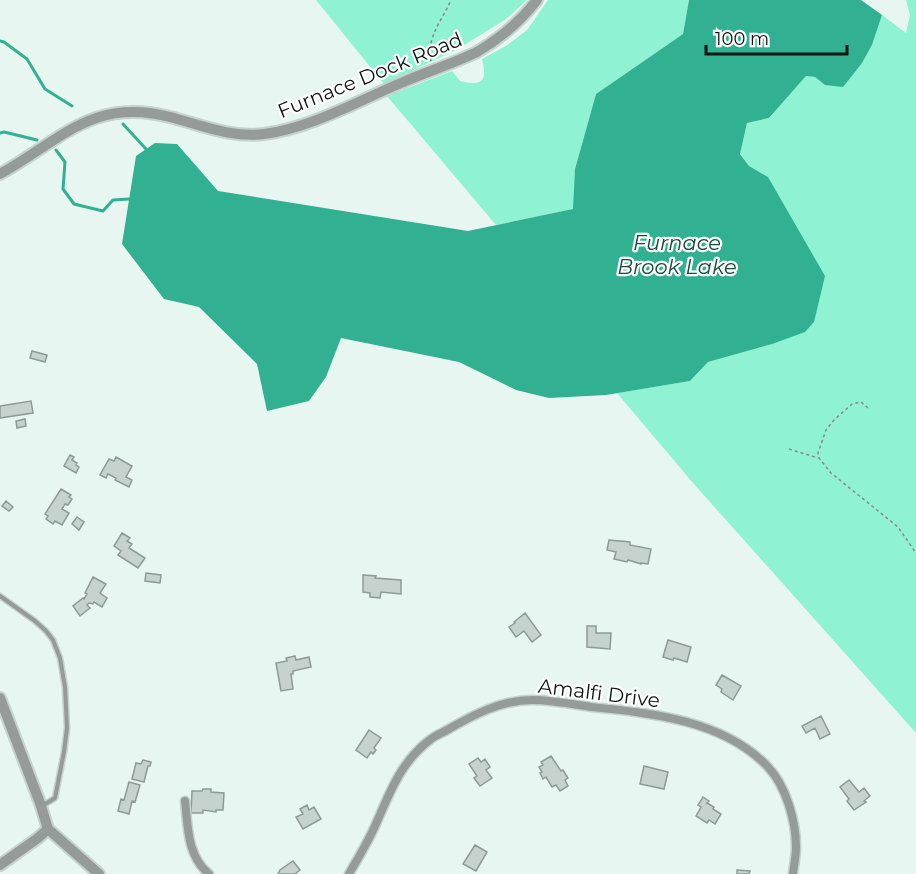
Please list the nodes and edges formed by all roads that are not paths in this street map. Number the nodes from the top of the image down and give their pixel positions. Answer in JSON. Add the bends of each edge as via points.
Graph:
{"nodes":[{"id":1,"x":537,"y":0,"type":"edge"},
{"id":2,"x":0,"y":174,"type":"edge"},
{"id":3,"x":0,"y":596,"type":"edge"},
{"id":4,"x":0,"y":698,"type":"edge"},
{"id":5,"x":185,"y":801,"type":"dead end"},
{"id":6,"x":41,"y":806,"type":"junction"},
{"id":7,"x":48,"y":829,"type":"junction"},
{"id":8,"x":0,"y":865,"type":"edge"},
{"id":9,"x":99,"y":874,"type":"edge"},
{"id":10,"x":208,"y":874,"type":"edge"},
{"id":11,"x":349,"y":874,"type":"edge"},
{"id":12,"x":793,"y":874,"type":"edge"}],
"edges":[{"from":1,"to":2,"type":"street","name":"Furnace Dock Road","via":[[500,38],[469,56],[310,122],[248,135],[139,111],[106,114],[67,131]]},
{"from":3,"to":6,"type":"lane","via":[[50,635],[63,668],[65,745],[54,798]]},
{"from":4,"to":6,"type":"street"},
{"from":5,"to":10,"type":"street","via":[[191,846]]},
{"from":6,"to":7,"type":"street"},
{"from":7,"to":8,"type":"street"},
{"from":7,"to":9,"type":"street"},
{"from":11,"to":12,"type":"street","name":"Amalfi Drive","via":[[392,785],[418,751],[432,738],[469,717],[500,705],[531,700],[694,724],[743,745],[769,768],[786,795],[795,832]]}]}
